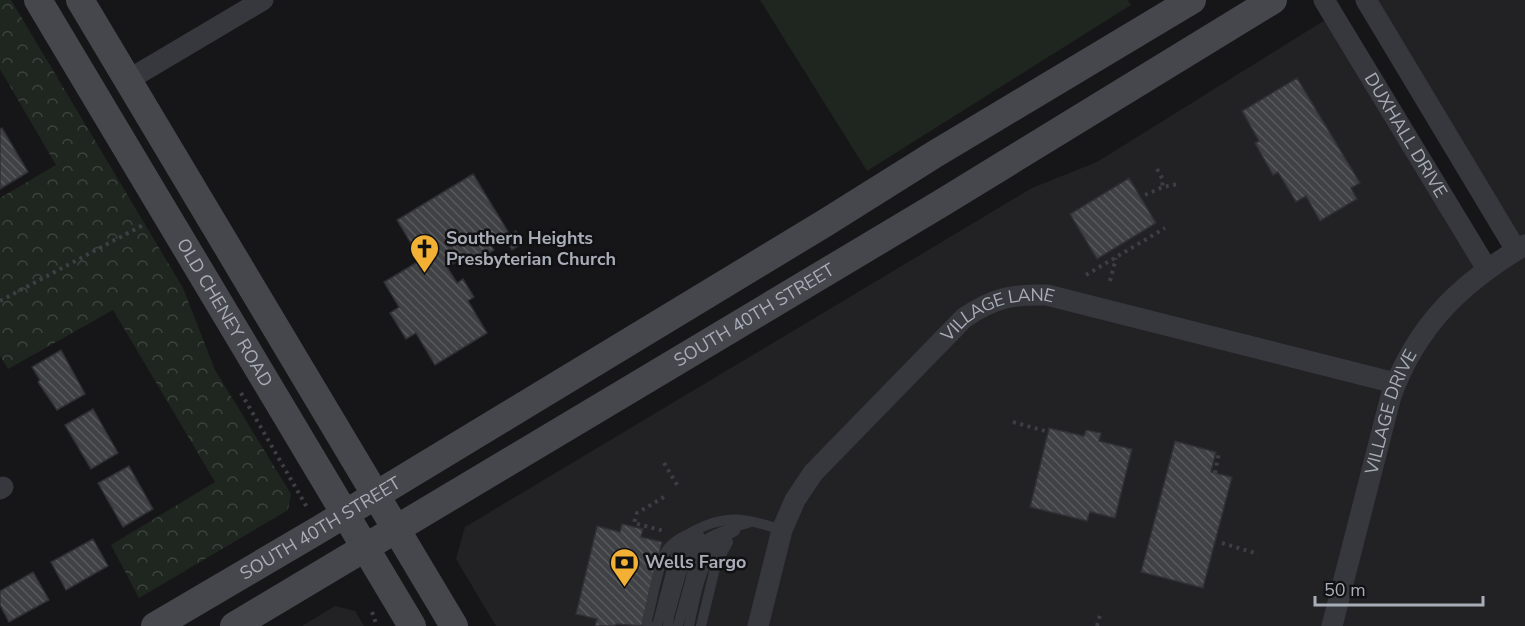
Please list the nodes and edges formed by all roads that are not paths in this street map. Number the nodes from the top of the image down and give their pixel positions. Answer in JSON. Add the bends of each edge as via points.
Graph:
{"nodes":[{"id":1,"x":38,"y":0,"type":"edge"},
{"id":2,"x":81,"y":0,"type":"edge"},
{"id":3,"x":263,"y":0,"type":"edge"},
{"id":4,"x":1192,"y":0,"type":"edge"},
{"id":5,"x":1273,"y":0,"type":"edge"},
{"id":6,"x":1324,"y":0,"type":"edge"},
{"id":7,"x":1366,"y":0,"type":"edge"},
{"id":8,"x":128,"y":80,"type":"junction"},
{"id":9,"x":1520,"y":248,"type":"edge"},
{"id":10,"x":1487,"y":269,"type":"junction"},
{"id":11,"x":1395,"y":383,"type":"junction"},
{"id":12,"x":376,"y":494,"type":"junction"},
{"id":13,"x":345,"y":513,"type":"junction"},
{"id":14,"x":754,"y":521,"type":"junction"},
{"id":15,"x":397,"y":529,"type":"junction"},
{"id":16,"x":782,"y":530,"type":"junction"},
{"id":17,"x":366,"y":548,"type":"junction"},
{"id":18,"x":155,"y":626,"type":"edge"},
{"id":19,"x":234,"y":626,"type":"edge"},
{"id":20,"x":412,"y":626,"type":"edge"},
{"id":21,"x":454,"y":626,"type":"edge"},
{"id":22,"x":648,"y":626,"type":"edge"},
{"id":23,"x":657,"y":626,"type":"edge"},
{"id":24,"x":668,"y":626,"type":"edge"},
{"id":25,"x":678,"y":626,"type":"edge"},
{"id":26,"x":689,"y":626,"type":"edge"},
{"id":27,"x":701,"y":626,"type":"edge"},
{"id":28,"x":758,"y":626,"type":"edge"},
{"id":29,"x":1332,"y":626,"type":"edge"}],
"edges":[{"from":1,"to":13,"type":"main road","name":"OLD CHENEY ROAD"},
{"from":2,"to":8,"type":"main road","name":"OLD CHENEY ROAD"},
{"from":3,"to":8,"type":"street"},
{"from":4,"to":12,"type":"main road","name":"SOUTH 40TH STREET"},
{"from":5,"to":15,"type":"main road","name":"SOUTH 40TH STREET"},
{"from":6,"to":10,"type":"street","name":"DUXHALL DRIVE"},
{"from":7,"to":9,"type":"street","name":"DUXHALL DRIVE"},
{"from":8,"to":12,"type":"main road","name":"OLD CHENEY ROAD"},
{"from":9,"to":10,"type":"street","name":"VILLAGE DRIVE"},
{"from":10,"to":11,"type":"street","name":"VILLAGE DRIVE","via":[[1433,319]]},
{"from":11,"to":16,"type":"street","name":"VILLAGE LANE","via":[[1047,295],[1019,294],[999,299],[964,318],[813,473]]},
{"from":11,"to":29,"type":"street","name":"VILLAGE DRIVE"},
{"from":12,"to":13,"type":"main road","name":"SOUTH 40TH STREET"},
{"from":12,"to":15,"type":"main road","name":"OLD CHENEY ROAD"},
{"from":13,"to":17,"type":"main road","name":"OLD CHENEY ROAD"},
{"from":13,"to":18,"type":"main road","name":"SOUTH 40TH STREET"},
{"from":14,"to":16,"type":"lane"},
{"from":14,"to":22,"type":"lane","via":[[715,521],[671,545],[662,562]]},
{"from":14,"to":23,"type":"lane","via":[[724,524],[692,539],[676,554]]},
{"from":14,"to":24,"type":"lane","via":[[715,534],[690,552],[684,560]]},
{"from":14,"to":25,"type":"lane","via":[[718,537],[701,552]]},
{"from":14,"to":26,"type":"lane","via":[[729,534],[711,553]]},
{"from":14,"to":27,"type":"lane","via":[[734,535],[720,555]]},
{"from":15,"to":17,"type":"main road","name":"SOUTH 40TH STREET"},
{"from":15,"to":21,"type":"main road","name":"OLD CHENEY ROAD"},
{"from":16,"to":28,"type":"street","name":"VILLAGE LANE"},
{"from":17,"to":19,"type":"main road","name":"SOUTH 40TH STREET"},
{"from":17,"to":20,"type":"main road","name":"OLD CHENEY ROAD"}]}
